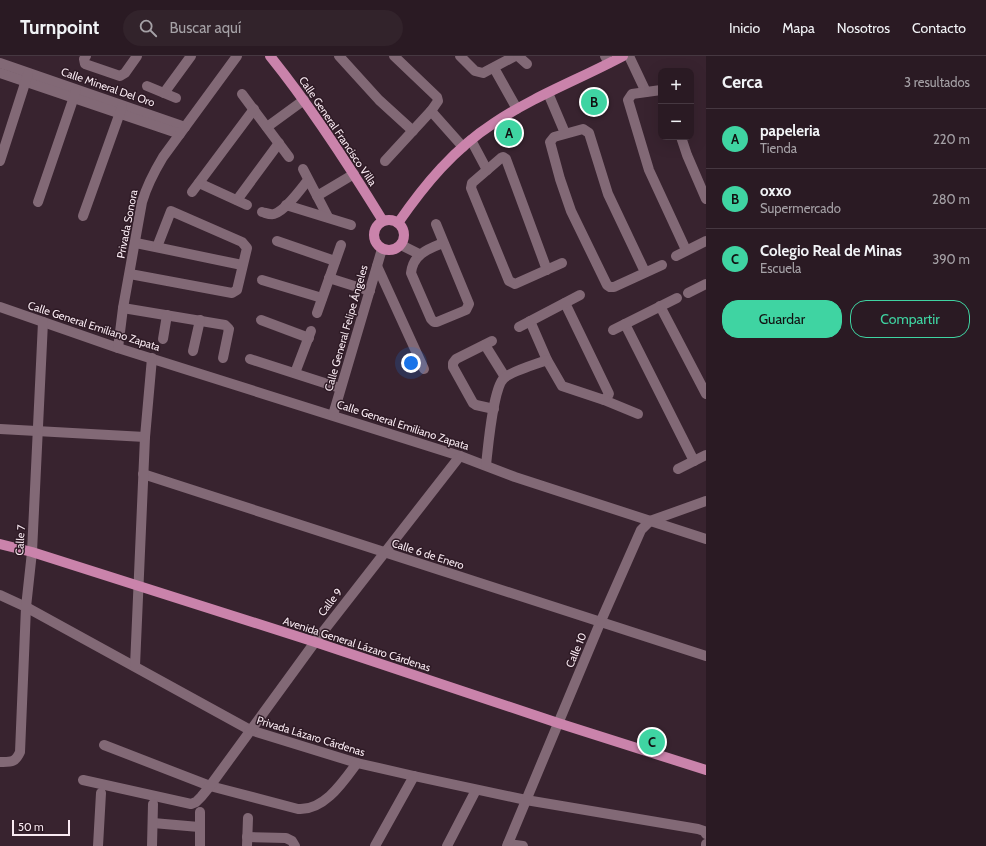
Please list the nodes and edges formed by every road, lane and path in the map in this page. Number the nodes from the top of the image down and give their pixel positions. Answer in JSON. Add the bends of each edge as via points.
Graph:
{"nodes":[{"id":1,"x":86,"y":56,"type":"edge"},
{"id":2,"x":137,"y":56,"type":"edge"},
{"id":3,"x":191,"y":56,"type":"edge"},
{"id":4,"x":270,"y":56,"type":"edge"},
{"id":5,"x":339,"y":56,"type":"edge"},
{"id":6,"x":394,"y":56,"type":"edge"},
{"id":7,"x":460,"y":56,"type":"edge"},
{"id":8,"x":515,"y":56,"type":"edge"},
{"id":9,"x":518,"y":56,"type":"edge"},
{"id":10,"x":623,"y":56,"type":"edge"},
{"id":11,"x":629,"y":56,"type":"edge"},
{"id":12,"x":234,"y":57,"type":"edge"},
{"id":13,"x":607,"y":60,"type":"edge"},
{"id":14,"x":0,"y":63,"type":"edge"},
{"id":15,"x":527,"y":64,"type":"dead end"},
{"id":16,"x":494,"y":68,"type":"junction"},
{"id":17,"x":0,"y":72,"type":"edge"},
{"id":18,"x":27,"y":76,"type":"junction"},
{"id":19,"x":146,"y":86,"type":"dead end"},
{"id":20,"x":658,"y":90,"type":"edge"},
{"id":21,"x":646,"y":92,"type":"junction"},
{"id":22,"x":75,"y":93,"type":"junction"},
{"id":23,"x":164,"y":93,"type":"junction"},
{"id":24,"x":548,"y":93,"type":"junction"},
{"id":25,"x":242,"y":94,"type":"dead end"},
{"id":26,"x":176,"y":98,"type":"dead end"},
{"id":27,"x":304,"y":100,"type":"junction"},
{"id":28,"x":121,"y":109,"type":"junction"},
{"id":29,"x":254,"y":109,"type":"junction"},
{"id":30,"x":517,"y":109,"type":"junction"},
{"id":31,"x":431,"y":111,"type":"junction"},
{"id":32,"x":267,"y":127,"type":"junction"},
{"id":33,"x":183,"y":130,"type":"junction"},
{"id":34,"x":413,"y":131,"type":"junction"},
{"id":35,"x":565,"y":133,"type":"junction"},
{"id":36,"x":471,"y":140,"type":"junction"},
{"id":37,"x":682,"y":140,"type":"edge"},
{"id":38,"x":279,"y":143,"type":"junction"},
{"id":39,"x":463,"y":147,"type":"junction"},
{"id":40,"x":289,"y":157,"type":"dead end"},
{"id":41,"x":0,"y":161,"type":"edge"},
{"id":42,"x":386,"y":161,"type":"dead end"},
{"id":43,"x":302,"y":169,"type":"dead end"},
{"id":44,"x":487,"y":170,"type":"junction"},
{"id":45,"x":354,"y":174,"type":"junction"},
{"id":46,"x":308,"y":180,"type":"junction"},
{"id":47,"x":199,"y":183,"type":"junction"},
{"id":48,"x":192,"y":192,"type":"dead end"},
{"id":49,"x":317,"y":196,"type":"junction"},
{"id":50,"x":706,"y":199,"type":"edge"},
{"id":51,"x":238,"y":200,"type":"junction"},
{"id":52,"x":38,"y":202,"type":"dead end"},
{"id":53,"x":247,"y":205,"type":"dead end"},
{"id":54,"x":286,"y":205,"type":"junction"},
{"id":55,"x":262,"y":212,"type":"dead end"},
{"id":56,"x":84,"y":216,"type":"dead end"},
{"id":57,"x":328,"y":217,"type":"junction"},
{"id":58,"x":383,"y":221,"type":"junction"},
{"id":59,"x":398,"y":223,"type":"junction"},
{"id":60,"x":436,"y":224,"type":"dead end"},
{"id":61,"x":351,"y":225,"type":"dead end"},
{"id":62,"x":277,"y":241,"type":"dead end"},
{"id":63,"x":706,"y":241,"type":"edge"},
{"id":64,"x":136,"y":243,"type":"junction"},
{"id":65,"x":443,"y":243,"type":"junction"},
{"id":66,"x":341,"y":245,"type":"dead end"},
{"id":67,"x":401,"y":245,"type":"junction"},
{"id":68,"x":157,"y":247,"type":"junction"},
{"id":69,"x":382,"y":249,"type":"junction"},
{"id":70,"x":686,"y":250,"type":"junction"},
{"id":71,"x":419,"y":254,"type":"junction"},
{"id":72,"x":676,"y":256,"type":"dead end"},
{"id":73,"x":335,"y":261,"type":"junction"},
{"id":74,"x":562,"y":263,"type":"dead end"},
{"id":75,"x":662,"y":264,"type":"dead end"},
{"id":76,"x":242,"y":266,"type":"junction"},
{"id":77,"x":377,"y":266,"type":"junction"},
{"id":78,"x":547,"y":270,"type":"junction"},
{"id":79,"x":645,"y":272,"type":"junction"},
{"id":80,"x":130,"y":274,"type":"junction"},
{"id":81,"x":329,"y":278,"type":"junction"},
{"id":82,"x":262,"y":280,"type":"dead end"},
{"id":83,"x":705,"y":286,"type":"edge"},
{"id":84,"x":370,"y":291,"type":"junction"},
{"id":85,"x":688,"y":293,"type":"dead end"},
{"id":86,"x":580,"y":295,"type":"dead end"},
{"id":87,"x":322,"y":298,"type":"junction"},
{"id":88,"x":677,"y":298,"type":"dead end"},
{"id":89,"x":565,"y":303,"type":"junction"},
{"id":90,"x":660,"y":306,"type":"junction"},
{"id":91,"x":0,"y":307,"type":"edge"},
{"id":92,"x":124,"y":308,"type":"junction"},
{"id":93,"x":317,"y":313,"type":"dead end"},
{"id":94,"x":167,"y":315,"type":"junction"},
{"id":95,"x":200,"y":320,"type":"junction"},
{"id":96,"x":261,"y":320,"type":"dead end"},
{"id":97,"x":530,"y":321,"type":"junction"},
{"id":98,"x":43,"y":322,"type":"junction"},
{"id":99,"x":625,"y":324,"type":"junction"},
{"id":100,"x":520,"y":327,"type":"dead end"},
{"id":101,"x":613,"y":330,"type":"dead end"},
{"id":102,"x":163,"y":339,"type":"dead end"},
{"id":103,"x":118,"y":348,"type":"junction"},
{"id":104,"x":193,"y":351,"type":"dead end"},
{"id":105,"x":152,"y":358,"type":"junction"},
{"id":106,"x":223,"y":358,"type":"dead end"},
{"id":107,"x":250,"y":359,"type":"dead end"},
{"id":108,"x":547,"y":360,"type":"junction"},
{"id":109,"x":424,"y":369,"type":"dead end"},
{"id":110,"x":295,"y":374,"type":"junction"},
{"id":111,"x":505,"y":377,"type":"junction"},
{"id":112,"x":340,"y":388,"type":"junction"},
{"id":113,"x":706,"y":394,"type":"edge"},
{"id":114,"x":604,"y":400,"type":"junction"},
{"id":115,"x":494,"y":409,"type":"junction"},
{"id":116,"x":638,"y":414,"type":"dead end"},
{"id":117,"x":333,"y":415,"type":"junction"},
{"id":118,"x":0,"y":429,"type":"edge"},
{"id":119,"x":38,"y":431,"type":"junction"},
{"id":120,"x":145,"y":438,"type":"junction"},
{"id":121,"x":706,"y":455,"type":"edge"},
{"id":122,"x":460,"y":456,"type":"junction"},
{"id":123,"x":694,"y":461,"type":"junction"},
{"id":124,"x":486,"y":465,"type":"junction"},
{"id":125,"x":678,"y":468,"type":"dead end"},
{"id":126,"x":143,"y":474,"type":"junction"},
{"id":127,"x":706,"y":502,"type":"edge"},
{"id":128,"x":650,"y":521,"type":"junction"},
{"id":129,"x":706,"y":539,"type":"edge"},
{"id":130,"x":0,"y":544,"type":"edge"},
{"id":131,"x":32,"y":552,"type":"junction"},
{"id":132,"x":385,"y":552,"type":"junction"},
{"id":133,"x":139,"y":586,"type":"junction"},
{"id":134,"x":0,"y":595,"type":"edge"},
{"id":135,"x":26,"y":607,"type":"junction"},
{"id":136,"x":600,"y":623,"type":"junction"},
{"id":137,"x":315,"y":642,"type":"junction"},
{"id":138,"x":706,"y":656,"type":"edge"},
{"id":139,"x":135,"y":666,"type":"junction"},
{"id":140,"x":558,"y":723,"type":"junction"},
{"id":141,"x":250,"y":730,"type":"junction"},
{"id":142,"x":104,"y":745,"type":"dead end"},
{"id":143,"x":0,"y":762,"type":"edge"},
{"id":144,"x":357,"y":763,"type":"junction"},
{"id":145,"x":706,"y":770,"type":"edge"},
{"id":146,"x":414,"y":776,"type":"junction"},
{"id":147,"x":83,"y":780,"type":"dead end"},
{"id":148,"x":210,"y":786,"type":"junction"},
{"id":149,"x":476,"y":790,"type":"junction"},
{"id":150,"x":101,"y":793,"type":"dead end"},
{"id":151,"x":526,"y":800,"type":"junction"},
{"id":152,"x":153,"y":804,"type":"dead end"},
{"id":153,"x":200,"y":812,"type":"dead end"},
{"id":154,"x":248,"y":818,"type":"dead end"},
{"id":155,"x":153,"y":823,"type":"junction"},
{"id":156,"x":199,"y":827,"type":"junction"},
{"id":157,"x":705,"y":832,"type":"edge"},
{"id":158,"x":247,"y":842,"type":"edge"},
{"id":159,"x":507,"y":845,"type":"edge"},
{"id":160,"x":98,"y":846,"type":"edge"},
{"id":161,"x":152,"y":846,"type":"edge"},
{"id":162,"x":200,"y":846,"type":"edge"},
{"id":163,"x":295,"y":846,"type":"edge"},
{"id":164,"x":375,"y":846,"type":"edge"},
{"id":165,"x":447,"y":846,"type":"edge"},
{"id":166,"x":523,"y":846,"type":"edge"}],
"edges":[{"from":1,"to":2,"type":"street","via":[[85,64],[120,76]]},
{"from":3,"to":23,"type":"street"},
{"from":4,"to":27,"type":"main road","name":"Calle General Francisco Villa"},
{"from":5,"to":34,"type":"street","via":[[379,100]]},
{"from":6,"to":31,"type":"street","via":[[437,97],[437,104]]},
{"from":7,"to":16,"type":"street","via":[[479,73]]},
{"from":8,"to":16,"type":"street"},
{"from":9,"to":15,"type":"street"},
{"from":10,"to":13,"type":"main road"},
{"from":11,"to":21,"type":"street"},
{"from":12,"to":33,"type":"street","name":"Privada Sonora"},
{"from":13,"to":24,"type":"main road"},
{"from":14,"to":18,"type":"street","name":"Calle Mineral Del Oro"},
{"from":16,"to":30,"type":"street"},
{"from":17,"to":18,"type":"street","name":"Calle Mineral Del Oro"},
{"from":18,"to":22,"type":"street","name":"Calle Mineral Del Oro"},
{"from":18,"to":41,"type":"street"},
{"from":19,"to":23,"type":"street"},
{"from":20,"to":21,"type":"street"},
{"from":21,"to":70,"type":"street","via":[[632,94],[628,100],[649,170]]},
{"from":22,"to":28,"type":"street","name":"Calle Mineral Del Oro"},
{"from":22,"to":52,"type":"street"},
{"from":23,"to":26,"type":"street"},
{"from":24,"to":30,"type":"main road"},
{"from":24,"to":35,"type":"street"},
{"from":25,"to":29,"type":"street"},
{"from":27,"to":32,"type":"street"},
{"from":27,"to":45,"type":"main road","name":"Calle General Francisco Villa"},
{"from":28,"to":33,"type":"street","name":"Calle Mineral Del Oro"},
{"from":28,"to":56,"type":"street"},
{"from":29,"to":32,"type":"street"},
{"from":29,"to":47,"type":"street"},
{"from":30,"to":36,"type":"main road"},
{"from":31,"to":34,"type":"street"},
{"from":31,"to":39,"type":"street"},
{"from":32,"to":38,"type":"street"},
{"from":33,"to":64,"type":"street","name":"Privada Sonora","via":[[154,171],[147,186]]},
{"from":34,"to":42,"type":"street"},
{"from":35,"to":79,"type":"street","via":[[583,129],[589,133],[608,194]]},
{"from":35,"to":79,"type":"street","via":[[554,137],[550,142],[560,179],[574,217],[607,285],[614,287]]},
{"from":36,"to":39,"type":"main road"},
{"from":36,"to":44,"type":"street"},
{"from":37,"to":50,"type":"street"},
{"from":38,"to":40,"type":"street"},
{"from":38,"to":51,"type":"street"},
{"from":39,"to":59,"type":"main road","via":[[428,182]]},
{"from":43,"to":46,"type":"street"},
{"from":44,"to":78,"type":"street","via":[[501,158],[506,159]]},
{"from":44,"to":78,"type":"street","via":[[470,188],[509,281],[515,284]]},
{"from":45,"to":49,"type":"street"},
{"from":45,"to":58,"type":"main road","name":"Calle General Francisco Villa"},
{"from":46,"to":49,"type":"street"},
{"from":46,"to":54,"type":"street"},
{"from":47,"to":48,"type":"street"},
{"from":47,"to":51,"type":"street"},
{"from":49,"to":57,"type":"street"},
{"from":51,"to":53,"type":"street"},
{"from":54,"to":55,"type":"street","via":[[274,214]]},
{"from":54,"to":57,"type":"street"},
{"from":57,"to":61,"type":"street"},
{"from":58,"to":59,"type":"main road"},
{"from":58,"to":69,"type":"main road","via":[[376,228],[374,237]]},
{"from":59,"to":67,"type":"main road","via":[[404,231]]},
{"from":60,"to":65,"type":"street"},
{"from":62,"to":73,"type":"street"},
{"from":63,"to":70,"type":"street"},
{"from":64,"to":68,"type":"street"},
{"from":64,"to":80,"type":"street","name":"Privada Sonora"},
{"from":65,"to":71,"type":"street"},
{"from":65,"to":71,"type":"street","via":[[469,304],[466,310],[437,322],[430,319],[411,273]]},
{"from":66,"to":73,"type":"street"},
{"from":67,"to":69,"type":"main road","via":[[392,250]]},
{"from":67,"to":71,"type":"street"},
{"from":68,"to":76,"type":"street"},
{"from":68,"to":76,"type":"street","via":[[171,211],[242,242],[247,248]]},
{"from":69,"to":77,"type":"street","name":"Calle General Felipe Ángeles"},
{"from":70,"to":72,"type":"street"},
{"from":73,"to":81,"type":"street"},
{"from":74,"to":78,"type":"street"},
{"from":75,"to":79,"type":"street"},
{"from":76,"to":80,"type":"street","via":[[237,290],[232,293]]},
{"from":77,"to":84,"type":"street","name":"Calle General Felipe Ángeles"},
{"from":77,"to":109,"type":"street"},
{"from":80,"to":92,"type":"street","name":"Privada Sonora"},
{"from":81,"to":84,"type":"street"},
{"from":81,"to":87,"type":"street"},
{"from":82,"to":87,"type":"street"},
{"from":83,"to":85,"type":"street"},
{"from":84,"to":112,"type":"street","name":"Calle General Felipe Ángeles"},
{"from":86,"to":89,"type":"street"},
{"from":87,"to":93,"type":"street"},
{"from":88,"to":90,"type":"street"},
{"from":89,"to":97,"type":"street"},
{"from":89,"to":114,"type":"street","via":[[609,394]]},
{"from":90,"to":99,"type":"street"},
{"from":90,"to":113,"type":"street"},
{"from":91,"to":98,"type":"street","name":"Calle General Emiliano Zapata"},
{"from":92,"to":94,"type":"street"},
{"from":92,"to":103,"type":"street","name":"Privada Sonora"},
{"from":94,"to":95,"type":"street"},
{"from":94,"to":102,"type":"street"},
{"from":95,"to":104,"type":"street"},
{"from":95,"to":106,"type":"street","via":[[229,329]]},
{"from":96,"to":110,"type":"street","via":[[310,334]]},
{"from":97,"to":100,"type":"street"},
{"from":97,"to":108,"type":"street"},
{"from":98,"to":103,"type":"street","name":"Calle General Emiliano Zapata"},
{"from":98,"to":119,"type":"street","name":"Calle 7"},
{"from":99,"to":101,"type":"street"},
{"from":99,"to":123,"type":"street"},
{"from":103,"to":105,"type":"street","name":"Calle General Emiliano Zapata"},
{"from":105,"to":117,"type":"street","name":"Calle General Emiliano Zapata"},
{"from":105,"to":120,"type":"street"},
{"from":107,"to":110,"type":"street"},
{"from":108,"to":111,"type":"street"},
{"from":108,"to":114,"type":"street","via":[[562,386]]},
{"from":110,"to":112,"type":"street"},
{"from":111,"to":115,"type":"street","via":[[498,387]]},
{"from":111,"to":115,"type":"street","via":[[489,343],[456,359],[453,363],[473,403]]},
{"from":112,"to":117,"type":"street","name":"Calle General Felipe Ángeles"},
{"from":114,"to":116,"type":"street"},
{"from":115,"to":124,"type":"street"},
{"from":117,"to":122,"type":"street","name":"Calle General Emiliano Zapata"},
{"from":118,"to":119,"type":"street"},
{"from":119,"to":120,"type":"street"},
{"from":119,"to":131,"type":"street","name":"Calle 7"},
{"from":120,"to":126,"type":"street"},
{"from":121,"to":123,"type":"street"},
{"from":122,"to":124,"type":"street","name":"Calle General Emiliano Zapata"},
{"from":122,"to":132,"type":"street","name":"Calle 9"},
{"from":123,"to":125,"type":"street"},
{"from":124,"to":128,"type":"street","name":"Calle General Emiliano Zapata"},
{"from":126,"to":132,"type":"street","name":"Calle 6 de Enero"},
{"from":126,"to":133,"type":"street"},
{"from":127,"to":128,"type":"street"},
{"from":128,"to":129,"type":"street","name":"Calle General Emiliano Zapata"},
{"from":128,"to":136,"type":"street","name":"Calle 10","via":[[637,536]]},
{"from":130,"to":131,"type":"main road","name":"Avenida General Lázaro Cárdenas"},
{"from":131,"to":133,"type":"main road","name":"Avenida General Lázaro Cárdenas"},
{"from":131,"to":135,"type":"street","name":"Calle 7"},
{"from":132,"to":136,"type":"street","name":"Calle 6 de Enero"},
{"from":132,"to":137,"type":"street","name":"Calle 9"},
{"from":133,"to":137,"type":"main road","name":"Avenida General Lázaro Cárdenas"},
{"from":133,"to":139,"type":"street"},
{"from":134,"to":135,"type":"street","name":"Privada Lázaro Cárdenas"},
{"from":135,"to":139,"type":"street","name":"Privada Lázaro Cárdenas"},
{"from":135,"to":143,"type":"street","name":"Calle 7","via":[[20,752],[17,759],[12,762]]},
{"from":136,"to":138,"type":"street","name":"Calle 6 de Enero"},
{"from":136,"to":140,"type":"street","name":"Calle 10"},
{"from":137,"to":140,"type":"main road","name":"Avenida General Lázaro Cárdenas"},
{"from":137,"to":141,"type":"street","name":"Calle 9"},
{"from":139,"to":141,"type":"street","name":"Privada Lázaro Cárdenas"},
{"from":140,"to":145,"type":"main road","name":"Avenida General Lázaro Cárdenas"},
{"from":140,"to":151,"type":"street","name":"Calle 10"},
{"from":141,"to":144,"type":"street","name":"Privada Lázaro Cárdenas"},
{"from":141,"to":148,"type":"street","name":"Calle 9"},
{"from":142,"to":148,"type":"street"},
{"from":144,"to":146,"type":"street","name":"Privada Lázaro Cárdenas"},
{"from":144,"to":148,"type":"street","via":[[335,791],[309,809],[298,809]]},
{"from":146,"to":149,"type":"street","name":"Privada Lázaro Cárdenas"},
{"from":146,"to":164,"type":"street"},
{"from":147,"to":148,"type":"street","name":"Calle 9","via":[[191,804]]},
{"from":149,"to":151,"type":"street","name":"Privada Lázaro Cárdenas"},
{"from":149,"to":165,"type":"street"},
{"from":150,"to":160,"type":"street"},
{"from":151,"to":157,"type":"street","name":"Privada Lázaro Cárdenas","via":[[694,828]]},
{"from":151,"to":159,"type":"street","name":"Calle 10"},
{"from":152,"to":155,"type":"street"},
{"from":153,"to":156,"type":"street"},
{"from":154,"to":158,"type":"street"},
{"from":155,"to":156,"type":"street"},
{"from":155,"to":161,"type":"street"},
{"from":156,"to":162,"type":"street"},
{"from":158,"to":163,"type":"street","via":[[286,838]]},
{"from":159,"to":166,"type":"street"}]}
